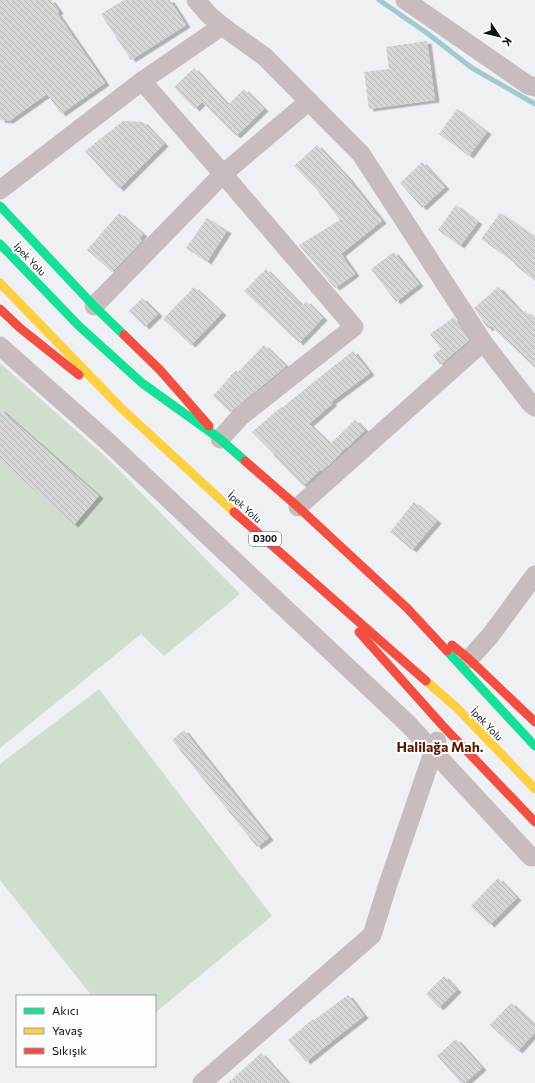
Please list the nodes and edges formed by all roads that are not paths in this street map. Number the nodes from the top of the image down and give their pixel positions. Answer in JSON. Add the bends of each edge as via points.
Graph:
{"nodes":[{"id":1,"x":196,"y":0,"type":"edge"},
{"id":2,"x":405,"y":0,"type":"edge"},
{"id":3,"x":222,"y":26,"type":"junction"},
{"id":4,"x":142,"y":81,"type":"junction"},
{"id":5,"x":535,"y":87,"type":"edge"},
{"id":6,"x":309,"y":101,"type":"junction"},
{"id":7,"x":223,"y":174,"type":"junction"},
{"id":8,"x":0,"y":190,"type":"edge"},
{"id":9,"x":0,"y":206,"type":"edge"},
{"id":10,"x":0,"y":244,"type":"edge"},
{"id":11,"x":0,"y":283,"type":"edge"},
{"id":12,"x":94,"y":306,"type":"junction"},
{"id":13,"x":0,"y":309,"type":"edge"},
{"id":14,"x":483,"y":342,"type":"junction"},
{"id":15,"x":0,"y":346,"type":"edge"},
{"id":16,"x":535,"y":407,"type":"edge"},
{"id":17,"x":120,"y":408,"type":"junction"},
{"id":18,"x":220,"y":439,"type":"junction"},
{"id":19,"x":298,"y":507,"type":"junction"},
{"id":20,"x":535,"y":575,"type":"edge"},
{"id":21,"x":321,"y":589,"type":"junction"},
{"id":22,"x":406,"y":608,"type":"junction"},
{"id":23,"x":468,"y":659,"type":"junction"},
{"id":24,"x":535,"y":722,"type":"edge"},
{"id":25,"x":442,"y":725,"type":"junction"},
{"id":26,"x":535,"y":746,"type":"edge"},
{"id":27,"x":433,"y":751,"type":"junction"},
{"id":28,"x":535,"y":789,"type":"edge"},
{"id":29,"x":535,"y":822,"type":"edge"},
{"id":30,"x":531,"y":857,"type":"dead end"},
{"id":31,"x":202,"y":1083,"type":"edge"}],
"edges":[{"from":1,"to":3,"type":"street"},
{"from":2,"to":5,"type":"street","via":[[528,85]]},
{"from":3,"to":4,"type":"street"},
{"from":3,"to":6,"type":"street","via":[[265,57]]},
{"from":4,"to":7,"type":"street"},
{"from":4,"to":8,"type":"street"},
{"from":6,"to":7,"type":"street"},
{"from":6,"to":14,"type":"street","via":[[361,154]]},
{"from":7,"to":12,"type":"street"},
{"from":7,"to":18,"type":"street","via":[[354,327],[240,417]]},
{"from":9,"to":12,"type":"main road"},
{"from":10,"to":18,"type":"main road","name":"İpek Yolu","via":[[79,326],[142,383]]},
{"from":11,"to":17,"type":"main road","name":"İpek Yolu","number":"D300"},
{"from":12,"to":18,"type":"main road","via":[[160,370]]},
{"from":13,"to":17,"type":"main road"},
{"from":14,"to":16,"type":"street"},
{"from":14,"to":19,"type":"street"},
{"from":15,"to":27,"type":"street","via":[[107,442],[408,724]]},
{"from":17,"to":21,"type":"main road","name":"İpek Yolu","number":"D300"},
{"from":18,"to":19,"type":"main road","name":"İpek Yolu"},
{"from":19,"to":22,"type":"main road","name":"İpek Yolu"},
{"from":20,"to":23,"type":"street","via":[[490,636]]},
{"from":21,"to":25,"type":"main road"},
{"from":21,"to":28,"type":"main road","name":"İpek Yolu","number":"D300","via":[[457,708]]},
{"from":22,"to":23,"type":"main road"},
{"from":22,"to":26,"type":"main road","name":"İpek Yolu"},
{"from":23,"to":24,"type":"main road"},
{"from":25,"to":27,"type":"street"},
{"from":25,"to":29,"type":"main road"},
{"from":27,"to":30,"type":"street"},
{"from":27,"to":31,"type":"street","via":[[372,935]]}]}
